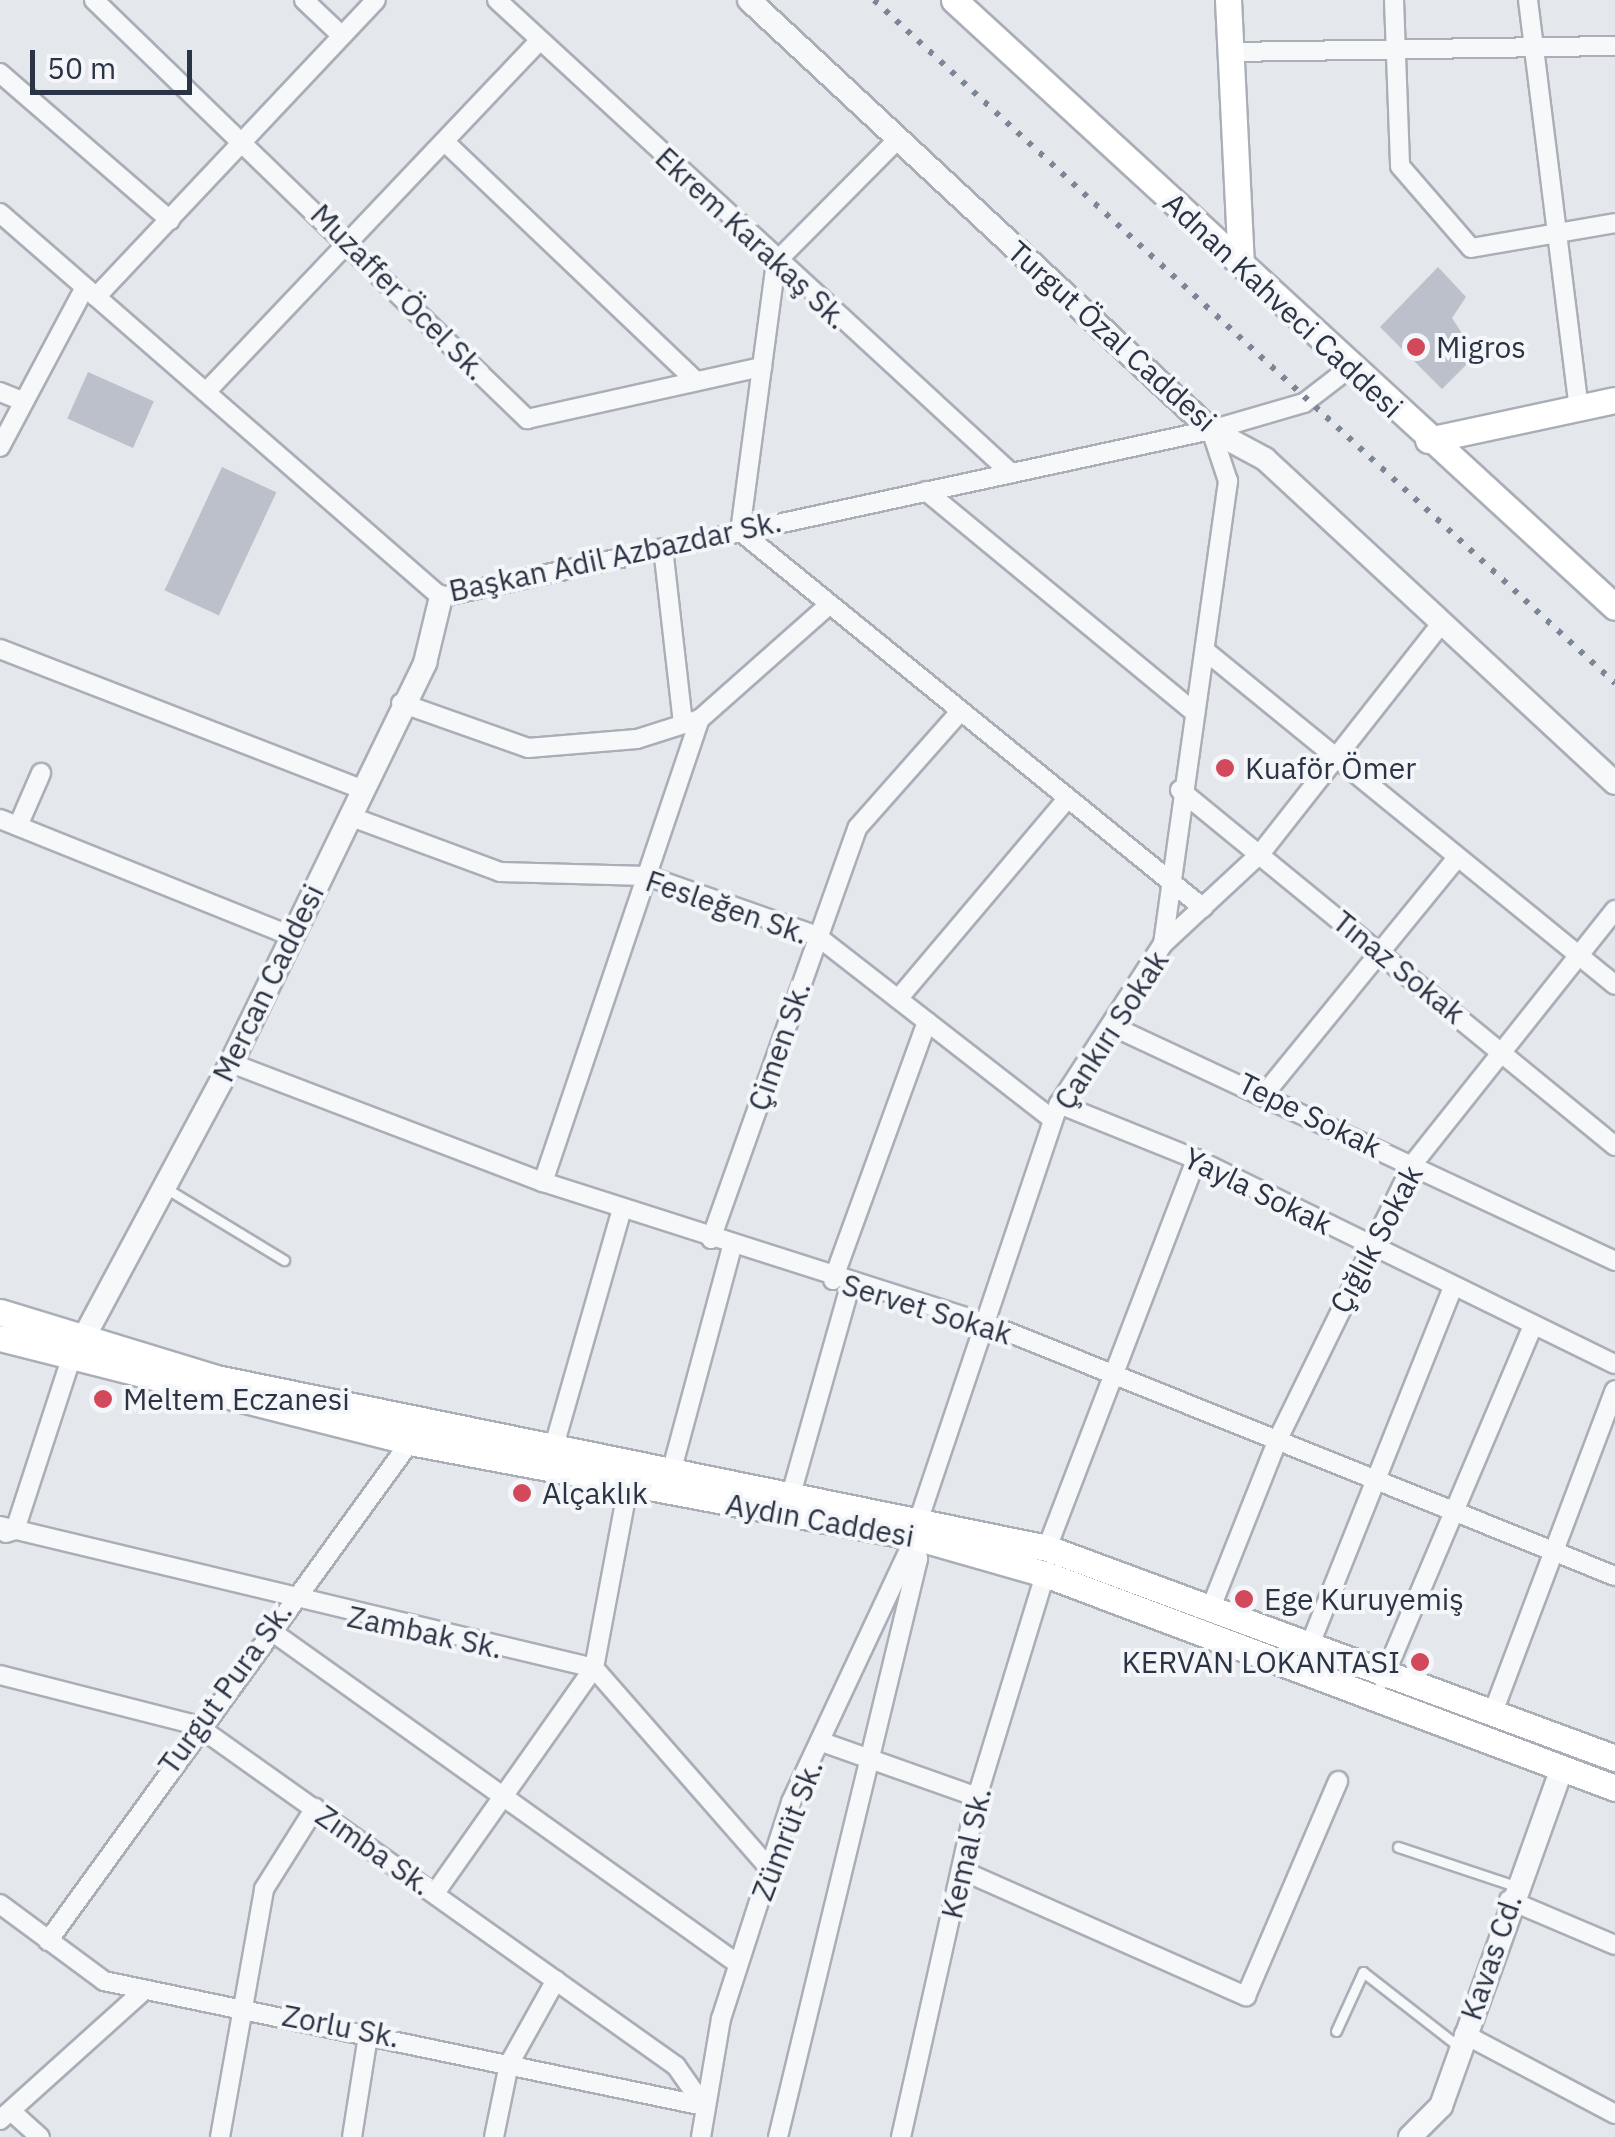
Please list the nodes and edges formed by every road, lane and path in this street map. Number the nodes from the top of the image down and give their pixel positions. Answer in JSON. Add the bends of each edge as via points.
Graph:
{"nodes":[{"id":1,"x":94,"y":0,"type":"edge"},
{"id":2,"x":304,"y":0,"type":"edge"},
{"id":3,"x":376,"y":0,"type":"edge"},
{"id":4,"x":496,"y":0,"type":"edge"},
{"id":5,"x":750,"y":0,"type":"edge"},
{"id":6,"x":954,"y":0,"type":"edge"},
{"id":7,"x":1394,"y":0,"type":"edge"},
{"id":8,"x":1528,"y":0,"type":"edge"},
{"id":9,"x":1224,"y":4,"type":"edge"},
{"id":10,"x":342,"y":36,"type":"junction"},
{"id":11,"x":540,"y":40,"type":"junction"},
{"id":12,"x":1615,"y":46,"type":"edge"},
{"id":13,"x":1396,"y":48,"type":"junction"},
{"id":14,"x":1534,"y":48,"type":"junction"},
{"id":15,"x":1230,"y":52,"type":"junction"},
{"id":16,"x":0,"y":74,"type":"edge"},
{"id":17,"x":898,"y":139,"type":"junction"},
{"id":18,"x":243,"y":141,"type":"junction"},
{"id":19,"x":445,"y":142,"type":"junction"},
{"id":20,"x":0,"y":214,"type":"edge"},
{"id":21,"x":170,"y":220,"type":"junction"},
{"id":22,"x":1615,"y":223,"type":"edge"},
{"id":23,"x":1557,"y":235,"type":"junction"},
{"id":24,"x":352,"y":243,"type":"junction"},
{"id":25,"x":776,"y":262,"type":"junction"},
{"id":26,"x":1241,"y":265,"type":"junction"},
{"id":27,"x":90,"y":292,"type":"junction"},
{"id":28,"x":762,"y":367,"type":"junction"},
{"id":29,"x":1348,"y":369,"type":"junction"},
{"id":30,"x":695,"y":380,"type":"junction"},
{"id":31,"x":0,"y":392,"type":"edge"},
{"id":32,"x":206,"y":392,"type":"junction"},
{"id":33,"x":1615,"y":400,"type":"edge"},
{"id":34,"x":22,"y":401,"type":"junction"},
{"id":35,"x":1579,"y":408,"type":"junction"},
{"id":36,"x":1210,"y":430,"type":"junction"},
{"id":37,"x":1428,"y":440,"type":"junction"},
{"id":38,"x":0,"y":446,"type":"edge"},
{"id":39,"x":1011,"y":473,"type":"junction"},
{"id":40,"x":926,"y":491,"type":"junction"},
{"id":41,"x":740,"y":531,"type":"junction"},
{"id":42,"x":662,"y":548,"type":"junction"},
{"id":43,"x":441,"y":597,"type":"junction"},
{"id":44,"x":829,"y":605,"type":"junction"},
{"id":45,"x":1615,"y":607,"type":"edge"},
{"id":46,"x":1441,"y":624,"type":"junction"},
{"id":47,"x":0,"y":649,"type":"edge"},
{"id":48,"x":1208,"y":653,"type":"junction"},
{"id":49,"x":401,"y":703,"type":"junction"},
{"id":50,"x":958,"y":714,"type":"junction"},
{"id":51,"x":1196,"y":714,"type":"junction"},
{"id":52,"x":692,"y":722,"type":"junction"},
{"id":53,"x":1336,"y":758,"type":"junction"},
{"id":54,"x":41,"y":773,"type":"dead end"},
{"id":55,"x":1615,"y":783,"type":"edge"},
{"id":56,"x":362,"y":789,"type":"junction"},
{"id":57,"x":1180,"y":790,"type":"junction"},
{"id":58,"x":1067,"y":799,"type":"junction"},
{"id":59,"x":348,"y":816,"type":"junction"},
{"id":60,"x":0,"y":819,"type":"edge"},
{"id":61,"x":18,"y":826,"type":"junction"},
{"id":62,"x":1260,"y":854,"type":"junction"},
{"id":63,"x":1458,"y":857,"type":"junction"},
{"id":64,"x":647,"y":876,"type":"junction"},
{"id":65,"x":1171,"y":880,"type":"junction"},
{"id":66,"x":1203,"y":908,"type":"junction"},
{"id":67,"x":1615,"y":910,"type":"edge"},
{"id":68,"x":291,"y":936,"type":"junction"},
{"id":69,"x":817,"y":936,"type":"junction"},
{"id":70,"x":1163,"y":944,"type":"junction"},
{"id":71,"x":1380,"y":951,"type":"junction"},
{"id":72,"x":1577,"y":954,"type":"junction"},
{"id":73,"x":1615,"y":984,"type":"edge"},
{"id":74,"x":898,"y":1000,"type":"junction"},
{"id":75,"x":927,"y":1022,"type":"junction"},
{"id":76,"x":1112,"y":1026,"type":"junction"},
{"id":77,"x":1502,"y":1051,"type":"junction"},
{"id":78,"x":231,"y":1063,"type":"junction"},
{"id":79,"x":1266,"y":1092,"type":"junction"},
{"id":80,"x":1056,"y":1112,"type":"junction"},
{"id":81,"x":1615,"y":1146,"type":"edge"},
{"id":82,"x":1196,"y":1159,"type":"junction"},
{"id":83,"x":1412,"y":1164,"type":"junction"},
{"id":84,"x":543,"y":1182,"type":"junction"},
{"id":85,"x":164,"y":1188,"type":"junction"},
{"id":86,"x":622,"y":1209,"type":"junction"},
{"id":87,"x":711,"y":1239,"type":"junction"},
{"id":88,"x":1368,"y":1245,"type":"junction"},
{"id":89,"x":732,"y":1246,"type":"junction"},
{"id":90,"x":284,"y":1260,"type":"dead end"},
{"id":91,"x":1615,"y":1261,"type":"edge"},
{"id":92,"x":841,"y":1283,"type":"junction"},
{"id":93,"x":1452,"y":1286,"type":"junction"},
{"id":94,"x":0,"y":1312,"type":"edge"},
{"id":95,"x":983,"y":1322,"type":"junction"},
{"id":96,"x":1533,"y":1326,"type":"junction"},
{"id":97,"x":0,"y":1338,"type":"edge"},
{"id":98,"x":78,"y":1349,"type":"junction"},
{"id":99,"x":1615,"y":1364,"type":"edge"},
{"id":100,"x":1116,"y":1373,"type":"junction"},
{"id":101,"x":1615,"y":1390,"type":"edge"},
{"id":102,"x":1278,"y":1440,"type":"junction"},
{"id":103,"x":410,"y":1442,"type":"junction"},
{"id":104,"x":554,"y":1446,"type":"junction"},
{"id":105,"x":672,"y":1468,"type":"junction"},
{"id":106,"x":1375,"y":1477,"type":"junction"},
{"id":107,"x":628,"y":1486,"type":"junction"},
{"id":108,"x":792,"y":1492,"type":"junction"},
{"id":109,"x":1453,"y":1506,"type":"junction"},
{"id":110,"x":918,"y":1526,"type":"junction"},
{"id":111,"x":5,"y":1530,"type":"edge"},
{"id":112,"x":1550,"y":1550,"type":"junction"},
{"id":113,"x":1046,"y":1561,"type":"junction"},
{"id":114,"x":1615,"y":1576,"type":"edge"},
{"id":115,"x":286,"y":1602,"type":"junction"},
{"id":116,"x":1210,"y":1610,"type":"junction"},
{"id":117,"x":267,"y":1628,"type":"junction"},
{"id":118,"x":1309,"y":1646,"type":"junction"},
{"id":119,"x":594,"y":1668,"type":"junction"},
{"id":120,"x":0,"y":1674,"type":"edge"},
{"id":121,"x":1383,"y":1679,"type":"junction"},
{"id":122,"x":1492,"y":1715,"type":"junction"},
{"id":123,"x":196,"y":1725,"type":"junction"},
{"id":124,"x":822,"y":1742,"type":"junction"},
{"id":125,"x":865,"y":1756,"type":"junction"},
{"id":126,"x":1615,"y":1758,"type":"edge"},
{"id":127,"x":1561,"y":1770,"type":"junction"},
{"id":128,"x":1338,"y":1781,"type":"dead end"},
{"id":129,"x":1615,"y":1788,"type":"edge"},
{"id":130,"x":502,"y":1797,"type":"junction"},
{"id":131,"x":978,"y":1797,"type":"junction"},
{"id":132,"x":315,"y":1808,"type":"junction"},
{"id":133,"x":1398,"y":1848,"type":"dead end"},
{"id":134,"x":769,"y":1868,"type":"junction"},
{"id":135,"x":961,"y":1870,"type":"junction"},
{"id":136,"x":434,"y":1892,"type":"junction"},
{"id":137,"x":1512,"y":1893,"type":"junction"},
{"id":138,"x":0,"y":1904,"type":"edge"},
{"id":139,"x":48,"y":1941,"type":"junction"},
{"id":140,"x":1615,"y":1945,"type":"edge"},
{"id":141,"x":738,"y":1964,"type":"junction"},
{"id":142,"x":556,"y":1980,"type":"junction"},
{"id":143,"x":142,"y":1992,"type":"junction"},
{"id":144,"x":245,"y":2007,"type":"junction"},
{"id":145,"x":369,"y":2030,"type":"junction"},
{"id":146,"x":1336,"y":2032,"type":"dead end"},
{"id":147,"x":1462,"y":2041,"type":"junction"},
{"id":148,"x":509,"y":2064,"type":"junction"},
{"id":149,"x":704,"y":2106,"type":"junction"},
{"id":150,"x":1615,"y":2114,"type":"edge"},
{"id":151,"x":5,"y":2116,"type":"edge"},
{"id":152,"x":40,"y":2137,"type":"edge"},
{"id":153,"x":220,"y":2137,"type":"edge"},
{"id":154,"x":352,"y":2137,"type":"edge"},
{"id":155,"x":494,"y":2137,"type":"edge"},
{"id":156,"x":701,"y":2137,"type":"edge"},
{"id":157,"x":778,"y":2137,"type":"edge"},
{"id":158,"x":901,"y":2137,"type":"edge"},
{"id":159,"x":1410,"y":2137,"type":"edge"}],
"edges":[{"from":1,"to":18,"type":"street","name":"Muzaffer Öcel Sk."},
{"from":2,"to":10,"type":"street"},
{"from":3,"to":10,"type":"street"},
{"from":4,"to":11,"type":"street","name":"Ekrem Karakaş Sk."},
{"from":5,"to":17,"type":"street","name":"Turgut Özal Caddesi"},
{"from":6,"to":26,"type":"main road","name":"Adnan Kahveci Caddesi"},
{"from":7,"to":13,"type":"street"},
{"from":8,"to":14,"type":"street"},
{"from":9,"to":15,"type":"main road"},
{"from":10,"to":18,"type":"street"},
{"from":11,"to":19,"type":"street"},
{"from":11,"to":25,"type":"street","name":"Ekrem Karakaş Sk."},
{"from":12,"to":14,"type":"street"},
{"from":13,"to":14,"type":"street"},
{"from":13,"to":15,"type":"street"},
{"from":13,"to":23,"type":"street","via":[[1400,166],[1471,248]]},
{"from":14,"to":23,"type":"street"},
{"from":15,"to":26,"type":"main road"},
{"from":16,"to":21,"type":"street"},
{"from":17,"to":25,"type":"street"},
{"from":17,"to":36,"type":"street","name":"Turgut Özal Caddesi"},
{"from":18,"to":21,"type":"street"},
{"from":18,"to":24,"type":"street","name":"Muzaffer Öcel Sk."},
{"from":19,"to":24,"type":"street"},
{"from":19,"to":30,"type":"street"},
{"from":20,"to":27,"type":"street","name":"Başkan Adil Azbazdar Sk."},
{"from":21,"to":27,"type":"street"},
{"from":22,"to":23,"type":"street"},
{"from":23,"to":35,"type":"street"},
{"from":24,"to":30,"type":"street","name":"Muzaffer Öcel Sk.","via":[[527,419]]},
{"from":24,"to":32,"type":"street"},
{"from":25,"to":28,"type":"street"},
{"from":25,"to":39,"type":"street","name":"Ekrem Karakaş Sk."},
{"from":26,"to":29,"type":"main road","name":"Adnan Kahveci Caddesi"},
{"from":27,"to":32,"type":"street","name":"Başkan Adil Azbazdar Sk."},
{"from":27,"to":34,"type":"street"},
{"from":28,"to":30,"type":"street","name":"Muzaffer Öcel Sk."},
{"from":28,"to":41,"type":"street"},
{"from":29,"to":36,"type":"street","name":"Başkan Adil Azbazdar Sk.","via":[[1304,404]]},
{"from":29,"to":37,"type":"main road","name":"Adnan Kahveci Caddesi"},
{"from":31,"to":34,"type":"street"},
{"from":32,"to":43,"type":"street","name":"Başkan Adil Azbazdar Sk."},
{"from":33,"to":35,"type":"main road"},
{"from":34,"to":38,"type":"street"},
{"from":35,"to":37,"type":"main road"},
{"from":36,"to":39,"type":"street","name":"Başkan Adil Azbazdar Sk."},
{"from":36,"to":46,"type":"street","name":"Turgut Özal Caddesi","via":[[1265,459]]},
{"from":36,"to":48,"type":"street","via":[[1228,482]]},
{"from":37,"to":45,"type":"main road","name":"Adnan Kahveci Caddesi"},
{"from":39,"to":40,"type":"street","name":"Başkan Adil Azbazdar Sk."},
{"from":40,"to":41,"type":"street","name":"Başkan Adil Azbazdar Sk."},
{"from":40,"to":51,"type":"street"},
{"from":41,"to":42,"type":"street","name":"Başkan Adil Azbazdar Sk."},
{"from":41,"to":44,"type":"street"},
{"from":42,"to":43,"type":"street","name":"Başkan Adil Azbazdar Sk."},
{"from":42,"to":52,"type":"street"},
{"from":43,"to":49,"type":"street","name":"Mercan Caddesi","via":[[425,663]]},
{"from":44,"to":50,"type":"street"},
{"from":44,"to":52,"type":"street"},
{"from":46,"to":53,"type":"street","name":"Çankırı Sokak"},
{"from":46,"to":55,"type":"street","name":"Turgut Özal Caddesi"},
{"from":47,"to":56,"type":"street"},
{"from":48,"to":51,"type":"street"},
{"from":48,"to":53,"type":"street"},
{"from":49,"to":52,"type":"street","via":[[528,748],[637,740]]},
{"from":49,"to":56,"type":"street","name":"Mercan Caddesi"},
{"from":50,"to":58,"type":"street"},
{"from":50,"to":69,"type":"street","name":"Çimen Sk.","via":[[858,827]]},
{"from":51,"to":57,"type":"street"},
{"from":52,"to":64,"type":"street"},
{"from":53,"to":62,"type":"street","name":"Çankırı Sokak"},
{"from":53,"to":63,"type":"street"},
{"from":54,"to":61,"type":"street"},
{"from":56,"to":59,"type":"street","name":"Mercan Caddesi"},
{"from":57,"to":62,"type":"street","name":"Tınaz Sokak"},
{"from":57,"to":65,"type":"street"},
{"from":58,"to":65,"type":"street"},
{"from":58,"to":74,"type":"street"},
{"from":59,"to":64,"type":"street","name":"Fesleğen Sk.","via":[[500,872]]},
{"from":59,"to":68,"type":"street","name":"Mercan Caddesi"},
{"from":60,"to":61,"type":"street"},
{"from":61,"to":68,"type":"street"},
{"from":62,"to":66,"type":"street","name":"Çankırı Sokak"},
{"from":62,"to":71,"type":"street","name":"Tınaz Sokak"},
{"from":63,"to":71,"type":"street"},
{"from":63,"to":72,"type":"street"},
{"from":64,"to":69,"type":"street","name":"Fesleğen Sk."},
{"from":64,"to":84,"type":"street"},
{"from":65,"to":66,"type":"street"},
{"from":65,"to":70,"type":"street"},
{"from":66,"to":70,"type":"street","name":"Çankırı Sokak"},
{"from":67,"to":72,"type":"street","name":"Çığlık Sokak"},
{"from":68,"to":78,"type":"street","name":"Mercan Caddesi"},
{"from":69,"to":74,"type":"street","name":"Fesleğen Sk."},
{"from":69,"to":87,"type":"street","name":"Çimen Sk."},
{"from":70,"to":76,"type":"street","name":"Çankırı Sokak"},
{"from":71,"to":77,"type":"street","name":"Tınaz Sokak"},
{"from":71,"to":79,"type":"street"},
{"from":72,"to":73,"type":"street"},
{"from":72,"to":77,"type":"street","name":"Çığlık Sokak"},
{"from":74,"to":75,"type":"street","name":"Fesleğen Sk."},
{"from":75,"to":80,"type":"street","name":"Fesleğen Sk."},
{"from":75,"to":92,"type":"street"},
{"from":76,"to":79,"type":"street","name":"Tepe Sokak"},
{"from":76,"to":80,"type":"street","name":"Çankırı Sokak"},
{"from":77,"to":81,"type":"street","name":"Tınaz Sokak"},
{"from":77,"to":83,"type":"street","name":"Çığlık Sokak"},
{"from":78,"to":84,"type":"street","name":"Servet Sokak"},
{"from":78,"to":85,"type":"street","name":"Mercan Caddesi"},
{"from":79,"to":83,"type":"street","name":"Tepe Sokak"},
{"from":80,"to":82,"type":"street","name":"Yayla Sokak"},
{"from":80,"to":95,"type":"street","name":"Çankırı Sokak"},
{"from":82,"to":88,"type":"street","name":"Yayla Sokak"},
{"from":82,"to":100,"type":"street","name":"Kemal Sk."},
{"from":83,"to":88,"type":"street","name":"Çığlık Sokak"},
{"from":83,"to":91,"type":"street","name":"Tepe Sokak"},
{"from":84,"to":86,"type":"street","name":"Servet Sokak"},
{"from":85,"to":90,"type":"lane"},
{"from":85,"to":98,"type":"street","name":"Mercan Caddesi"},
{"from":86,"to":87,"type":"street","name":"Servet Sokak"},
{"from":86,"to":104,"type":"street"},
{"from":87,"to":89,"type":"street","name":"Servet Sokak"},
{"from":88,"to":93,"type":"street","name":"Yayla Sokak"},
{"from":88,"to":102,"type":"street","name":"Çığlık Sokak"},
{"from":89,"to":92,"type":"street","name":"Servet Sokak"},
{"from":89,"to":105,"type":"street"},
{"from":92,"to":95,"type":"street","name":"Servet Sokak"},
{"from":92,"to":108,"type":"street"},
{"from":93,"to":96,"type":"street","name":"Yayla Sokak"},
{"from":93,"to":106,"type":"street"},
{"from":94,"to":98,"type":"main road","name":"Aydın Caddesi"},
{"from":95,"to":100,"type":"street","name":"Servet Sokak"},
{"from":95,"to":110,"type":"street","name":"Çankırı Sokak"},
{"from":96,"to":99,"type":"street","name":"Yayla Sokak"},
{"from":96,"to":109,"type":"street"},
{"from":97,"to":98,"type":"main road","name":"Aydın Caddesi"},
{"from":98,"to":103,"type":"main road","name":"Aydın Caddesi"},
{"from":98,"to":104,"type":"main road","name":"Aydın Caddesi"},
{"from":98,"to":111,"type":"street"},
{"from":100,"to":102,"type":"street","name":"Servet Sokak"},
{"from":100,"to":113,"type":"street","name":"Kemal Sk."},
{"from":101,"to":112,"type":"street"},
{"from":102,"to":106,"type":"street","name":"Servet Sokak"},
{"from":102,"to":116,"type":"street","name":"Çığlık Sokak"},
{"from":103,"to":107,"type":"main road","name":"Aydın Caddesi"},
{"from":103,"to":115,"type":"street","name":"Turgut Pura Sk."},
{"from":104,"to":105,"type":"main road","name":"Aydın Caddesi"},
{"from":105,"to":108,"type":"main road","name":"Aydın Caddesi"},
{"from":106,"to":109,"type":"street","name":"Servet Sokak"},
{"from":106,"to":118,"type":"street"},
{"from":107,"to":110,"type":"main road","name":"Aydın Caddesi"},
{"from":107,"to":119,"type":"street"},
{"from":108,"to":110,"type":"main road","name":"Aydın Caddesi"},
{"from":109,"to":112,"type":"street","name":"Servet Sokak"},
{"from":109,"to":121,"type":"street"},
{"from":110,"to":113,"type":"main road","name":"Aydın Caddesi"},
{"from":110,"to":124,"type":"street","name":"Zümrüt Sk."},
{"from":110,"to":125,"type":"street","via":[[918,1560]]},
{"from":111,"to":115,"type":"street","name":"Zambak Sk."},
{"from":112,"to":114,"type":"street","name":"Servet Sokak"},
{"from":112,"to":122,"type":"street"},
{"from":113,"to":116,"type":"main road","name":"Aydın Caddesi"},
{"from":113,"to":127,"type":"main road","name":"Aydın Caddesi"},
{"from":113,"to":131,"type":"street","name":"Kemal Sk."},
{"from":115,"to":117,"type":"street","name":"Turgut Pura Sk."},
{"from":115,"to":119,"type":"street","name":"Zambak Sk."},
{"from":116,"to":118,"type":"main road","name":"Aydın Caddesi"},
{"from":117,"to":123,"type":"street","name":"Turgut Pura Sk."},
{"from":117,"to":130,"type":"street"},
{"from":118,"to":121,"type":"main road","name":"Aydın Caddesi"},
{"from":119,"to":130,"type":"street"},
{"from":119,"to":134,"type":"street"},
{"from":120,"to":123,"type":"street","name":"Zımba Sk."},
{"from":121,"to":122,"type":"main road","name":"Aydın Caddesi"},
{"from":122,"to":126,"type":"main road","name":"Aydın Caddesi"},
{"from":123,"to":132,"type":"street","name":"Zımba Sk."},
{"from":123,"to":139,"type":"street","name":"Turgut Pura Sk."},
{"from":124,"to":125,"type":"street"},
{"from":124,"to":134,"type":"street","name":"Zümrüt Sk."},
{"from":125,"to":131,"type":"street"},
{"from":125,"to":157,"type":"street"},
{"from":127,"to":129,"type":"main road","name":"Aydın Caddesi"},
{"from":127,"to":137,"type":"street","name":"Kavas Cd."},
{"from":128,"to":135,"type":"street","via":[[1246,1996]]},
{"from":130,"to":136,"type":"street"},
{"from":130,"to":141,"type":"street"},
{"from":131,"to":135,"type":"street","name":"Kemal Sk."},
{"from":132,"to":136,"type":"street","name":"Zımba Sk."},
{"from":132,"to":144,"type":"street","via":[[264,1889]]},
{"from":133,"to":137,"type":"lane"},
{"from":134,"to":141,"type":"street","name":"Zümrüt Sk."},
{"from":135,"to":158,"type":"street","name":"Kemal Sk."},
{"from":136,"to":142,"type":"street","name":"Zımba Sk."},
{"from":137,"to":140,"type":"street"},
{"from":137,"to":147,"type":"street","name":"Kavas Cd."},
{"from":138,"to":139,"type":"street","name":"Zorlu Sk."},
{"from":139,"to":143,"type":"street","name":"Zorlu Sk.","via":[[104,1981]]},
{"from":141,"to":149,"type":"street","name":"Zümrüt Sk."},
{"from":142,"to":148,"type":"street"},
{"from":142,"to":149,"type":"street","name":"Zımba Sk.","via":[[676,2066]]},
{"from":143,"to":144,"type":"street","name":"Zorlu Sk."},
{"from":143,"to":151,"type":"street"},
{"from":144,"to":145,"type":"street","name":"Zorlu Sk."},
{"from":144,"to":153,"type":"street"},
{"from":145,"to":148,"type":"street","name":"Zorlu Sk."},
{"from":145,"to":154,"type":"street"},
{"from":146,"to":147,"type":"lane","via":[[1364,1972]]},
{"from":147,"to":150,"type":"street"},
{"from":147,"to":159,"type":"street","name":"Kavas Cd.","via":[[1441,2106]]},
{"from":148,"to":149,"type":"street","name":"Zorlu Sk."},
{"from":148,"to":155,"type":"street"},
{"from":149,"to":156,"type":"street","name":"Zümrüt Sk."},
{"from":151,"to":152,"type":"street"}]}
